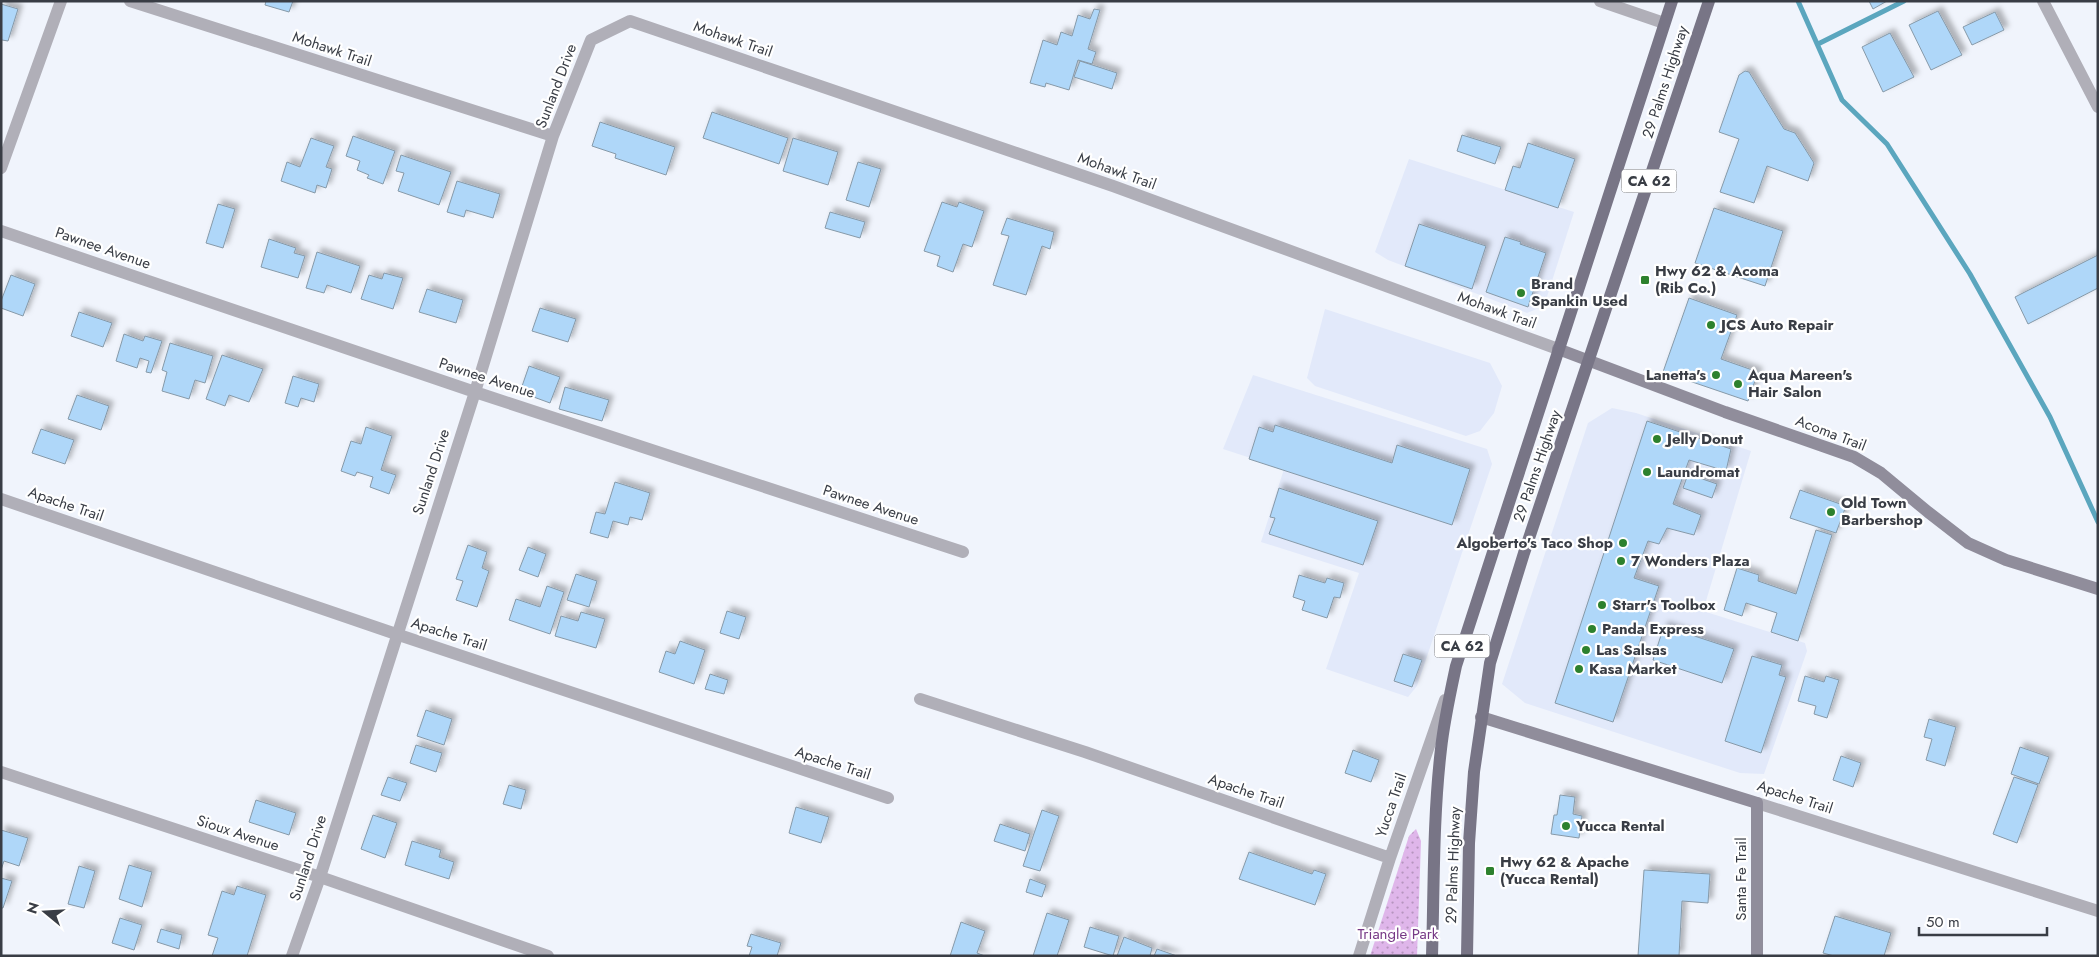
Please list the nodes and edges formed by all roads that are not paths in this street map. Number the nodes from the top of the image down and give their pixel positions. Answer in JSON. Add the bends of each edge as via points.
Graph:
{"nodes":[{"id":1,"x":61,"y":1,"type":"edge"},
{"id":2,"x":130,"y":1,"type":"edge"},
{"id":3,"x":1600,"y":1,"type":"edge"},
{"id":4,"x":1672,"y":1,"type":"edge"},
{"id":5,"x":1709,"y":1,"type":"edge"},
{"id":6,"x":2043,"y":1,"type":"edge"},
{"id":7,"x":630,"y":21,"type":"joint"},
{"id":8,"x":1664,"y":23,"type":"junction"},
{"id":9,"x":2098,"y":106,"type":"edge"},
{"id":10,"x":554,"y":136,"type":"junction"},
{"id":11,"x":1,"y":168,"type":"edge"},
{"id":12,"x":1,"y":231,"type":"edge"},
{"id":13,"x":1558,"y":349,"type":"junction"},
{"id":14,"x":1589,"y":361,"type":"junction"},
{"id":15,"x":475,"y":392,"type":"junction"},
{"id":16,"x":1,"y":499,"type":"edge"},
{"id":17,"x":963,"y":552,"type":"dead end"},
{"id":18,"x":2098,"y":590,"type":"edge"},
{"id":19,"x":396,"y":634,"type":"junction"},
{"id":20,"x":1456,"y":666,"type":"junction"},
{"id":21,"x":920,"y":700,"type":"dead end"},
{"id":22,"x":1481,"y":717,"type":"junction"},
{"id":23,"x":1,"y":772,"type":"edge"},
{"id":24,"x":888,"y":798,"type":"dead end"},
{"id":25,"x":1757,"y":803,"type":"junction"},
{"id":26,"x":1390,"y":858,"type":"junction"},
{"id":27,"x":320,"y":877,"type":"junction"},
{"id":28,"x":2098,"y":910,"type":"edge"},
{"id":29,"x":292,"y":956,"type":"edge"},
{"id":30,"x":548,"y":956,"type":"edge"},
{"id":31,"x":1359,"y":956,"type":"edge"},
{"id":32,"x":1432,"y":956,"type":"edge"},
{"id":33,"x":1467,"y":956,"type":"edge"},
{"id":34,"x":1757,"y":956,"type":"edge"}],
"edges":[{"from":1,"to":11,"type":"street"},
{"from":2,"to":10,"type":"street","name":"Mohawk Trail"},
{"from":3,"to":8,"type":"street"},
{"from":4,"to":8,"type":"main road","name":"29 Palms Highway","number":"CA 62"},
{"from":5,"to":14,"type":"main road","name":"29 Palms Highway","number":"CA 62"},
{"from":6,"to":9,"type":"street"},
{"from":7,"to":10,"type":"street","name":"Sunland Drive","via":[[592,40]]},
{"from":7,"to":13,"type":"street","name":"Mohawk Trail","via":[[1112,186]]},
{"from":8,"to":13,"type":"main road","name":"29 Palms Highway","number":"CA 62"},
{"from":10,"to":15,"type":"street","name":"Sunland Drive"},
{"from":12,"to":15,"type":"street","name":"Pawnee Avenue"},
{"from":13,"to":14,"type":"street","name":"Mohawk Trail"},
{"from":13,"to":20,"type":"main road","name":"29 Palms Highway","number":"CA 62"},
{"from":14,"to":18,"type":"street","name":"Acoma Trail","via":[[1854,457],[1880,473],[1968,542],[2006,560]]},
{"from":14,"to":22,"type":"main road","name":"29 Palms Highway","number":"CA 62","via":[[1505,611],[1490,663]]},
{"from":15,"to":17,"type":"street","name":"Pawnee Avenue"},
{"from":15,"to":19,"type":"street","name":"Sunland Drive"},
{"from":16,"to":19,"type":"street","name":"Apache Trail"},
{"from":19,"to":24,"type":"street","name":"Apache Trail"},
{"from":19,"to":27,"type":"street","name":"Sunland Drive"},
{"from":20,"to":26,"type":"street","name":"Yucca Trail"},
{"from":20,"to":32,"type":"main road","name":"29 Palms Highway","number":"CA 62","via":[[1446,715],[1437,794]]},
{"from":21,"to":26,"type":"street","name":"Apache Trail","via":[[1085,752]]},
{"from":22,"to":25,"type":"street","name":"Apache Trail"},
{"from":22,"to":33,"type":"main road","name":"29 Palms Highway","number":"CA 62","via":[[1469,843]]},
{"from":23,"to":27,"type":"street","name":"Sioux Avenue"},
{"from":25,"to":28,"type":"street","name":"Apache Trail"},
{"from":25,"to":34,"type":"street","name":"Santa Fe Trail"},
{"from":26,"to":31,"type":"street","name":"Yucca Trail"},
{"from":27,"to":29,"type":"street","name":"Sunland Drive"},
{"from":27,"to":30,"type":"street","name":"Sioux Avenue"}]}
